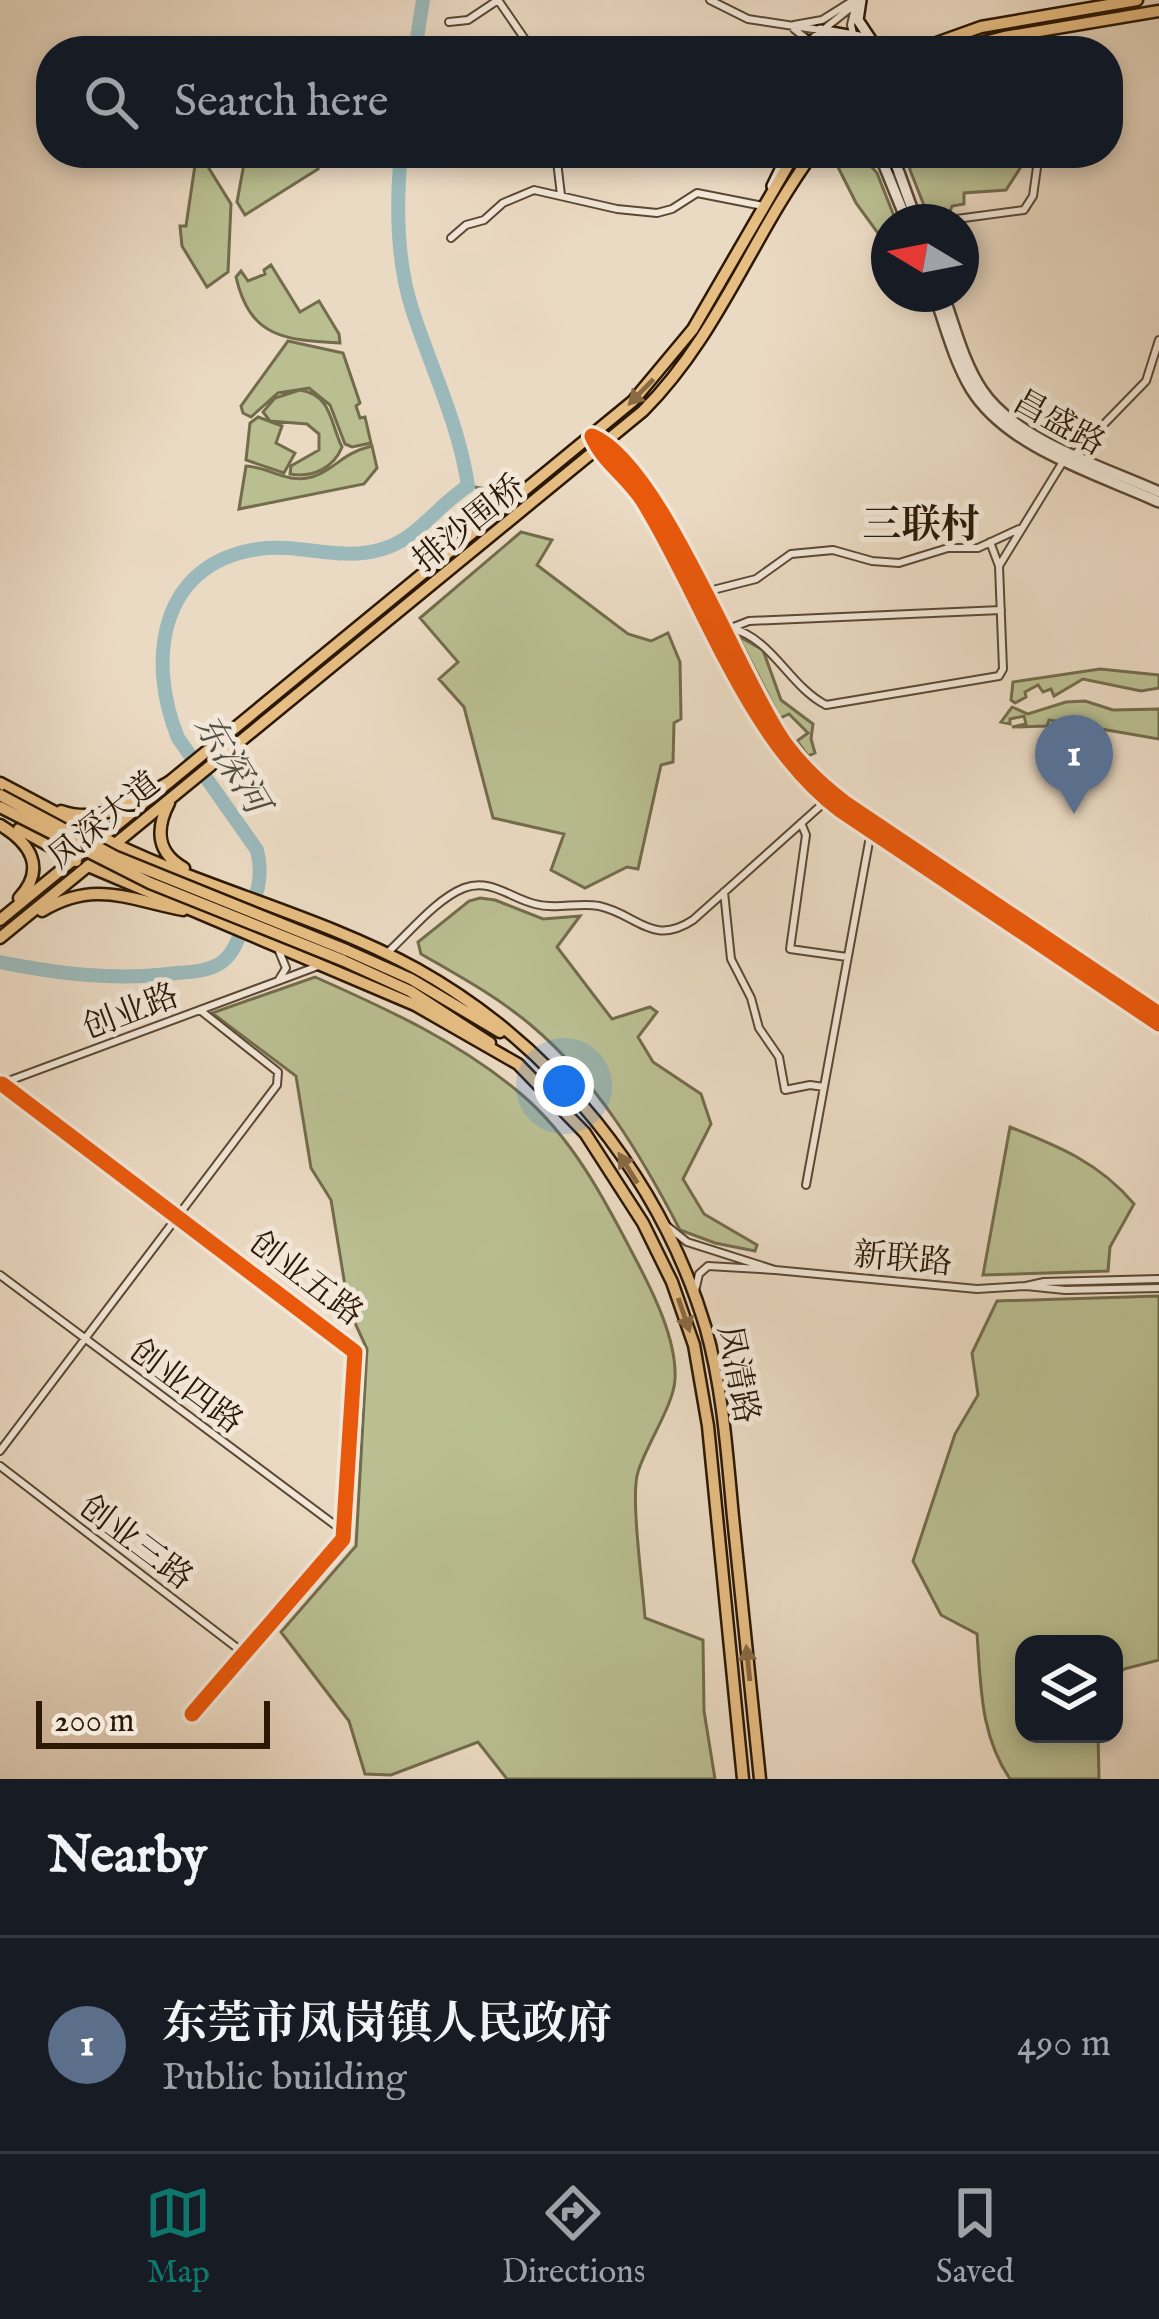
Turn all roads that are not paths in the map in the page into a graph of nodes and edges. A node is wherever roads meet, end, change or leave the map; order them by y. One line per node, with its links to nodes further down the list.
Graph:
1 (498, 0): 6 (street); 10 (street)
2 (710, 0): 7 (street)
3 (859, 0): 7 (street); 8 (street); 14 (street); 15 (street)
4 (1138, 0): 16 (main road)
5 (1159, 10): 9 (main road)
6 (449, 22)
7 (791, 27): 8 (street); 11 (street)
8 (820, 30): 12 (street); 13 (street); 14 (street)
9 (1023, 34): 17 (main road)
10 (523, 36)
11 (800, 36)
12 (817, 36)
13 (826, 36)
14 (853, 36)
15 (870, 36)
16 (950, 36)
17 (1014, 36)
18 (558, 168): 24 (street)
19 (783, 168): 27 (main road)
20 (806, 168): 34 (main road)
21 (890, 168): 25 (street)
22 (897, 168): 26 (street)
23 (1037, 168): 28 (street)
24 (561, 195): 27 (street); 29 (street)
25 (901, 204)
26 (910, 204)
27 (763, 206): 33 (main road, one-way to 33)
28 (979, 216)
29 (451, 238)
30 (941, 312): 35 (street, 昌盛路)
31 (950, 312): 35 (street, 昌盛路)
32 (1159, 340): 35 (street)
33 (592, 436): 34 (street); 42 (main road, 排沙围桥)
34 (603, 446): 41 (street); 44 (main road, 排沙围桥); 51 (street)
35 (1071, 456): 36 (street, 昌盛路); 37 (street, 昌盛路); 38 (street)
36 (1159, 492)
37 (1159, 502)
38 (1022, 528): 39 (street); 40 (street)
39 (990, 542): 40 (street); 41 (street)
40 (999, 566): 43 (street)
41 (705, 592): 45 (street)
42 (390, 602): 46 (main road, 凤深大道)
43 (1001, 610): 45 (street); 45 (street)
44 (400, 612): 48 (main road, 凤深大道)
45 (728, 629): 72 (street)
46 (169, 782): 50 (main road); 56 (main road, 凤深大道)
47 (0, 783): 50 (main road, 凤清路)
48 (176, 794): 57 (main road, 凤深大道); 60 (main road)
49 (0, 795): 67 (main road, 凤清路, bridge)
50 (22, 796): 56 (main road, 凤清路)
51 (827, 800): 54 (street); 55 (street)
52 (0, 807): 67 (main road, 凤清路, bridge)
53 (0, 822): 58 (main road, 凤清路); 63 (main road)
54 (801, 823): 61 (street); 68 (street)
55 (871, 830): 68 (street); 73 (street)
56 (101, 838): 57 (main road, 凤清路); 58 (main road, 凤深大道)
57 (115, 844): 59 (main road, 凤深大道); 60 (main road, 凤清路)
58 (74, 860): 59 (main road, 凤清路); 63 (main road, 凤深大道)
59 (88, 866): 62 (main road, 凤清路); 64 (main road, 凤深大道)
60 (196, 878): 66 (main road, 凤清路)
61 (724, 892): 66 (street); 77 (street)
62 (183, 910): 64 (main road); 65 (main road, 凤清路)
63 (0, 919)
64 (4, 935)
65 (271, 945): 69 (main road, 凤清路); 70 (street)
66 (386, 954): 74 (main road, 凤清路)
67 (344, 955): 74 (main road, 凤清路); 75 (main road, 凤清路)
68 (848, 957): 77 (street)
69 (322, 964): 70 (street, 创业路); 75 (main road, 凤清路)
70 (278, 981): 71 (street, 创业路)
71 (200, 1010): 76 (street, 创业路); 80 (street)
72 (1159, 1014)
73 (1159, 1024)
74 (514, 1039): 79 (main road, 凤清路, one-way to 74)
75 (504, 1054): 91 (main road, 凤清路, one-way to 91)
76 (1, 1084): 80 (street, 创业五路)
77 (824, 1087): 78 (street)
78 (806, 1184)
79 (656, 1214): 81 (street, 新联路); 84 (main road, 凤清路)
80 (178, 1216): 85 (street); 88 (street, 创业五路)
81 (775, 1270): 83 (street, 新联路); 84 (street, 新联路)
82 (0, 1275): 85 (street, 创业四路)
83 (1159, 1284)
84 (696, 1301): 92 (main road, 凤清路, one-way to 84)
85 (85, 1339): 86 (street); 88 (street, 创业四路)
86 (0, 1450)
87 (0, 1466): 89 (street, 创业三路)
88 (345, 1532): 89 (street)
89 (245, 1654): 90 (street)
90 (192, 1714)
91 (743, 1779)
92 (760, 1779)

